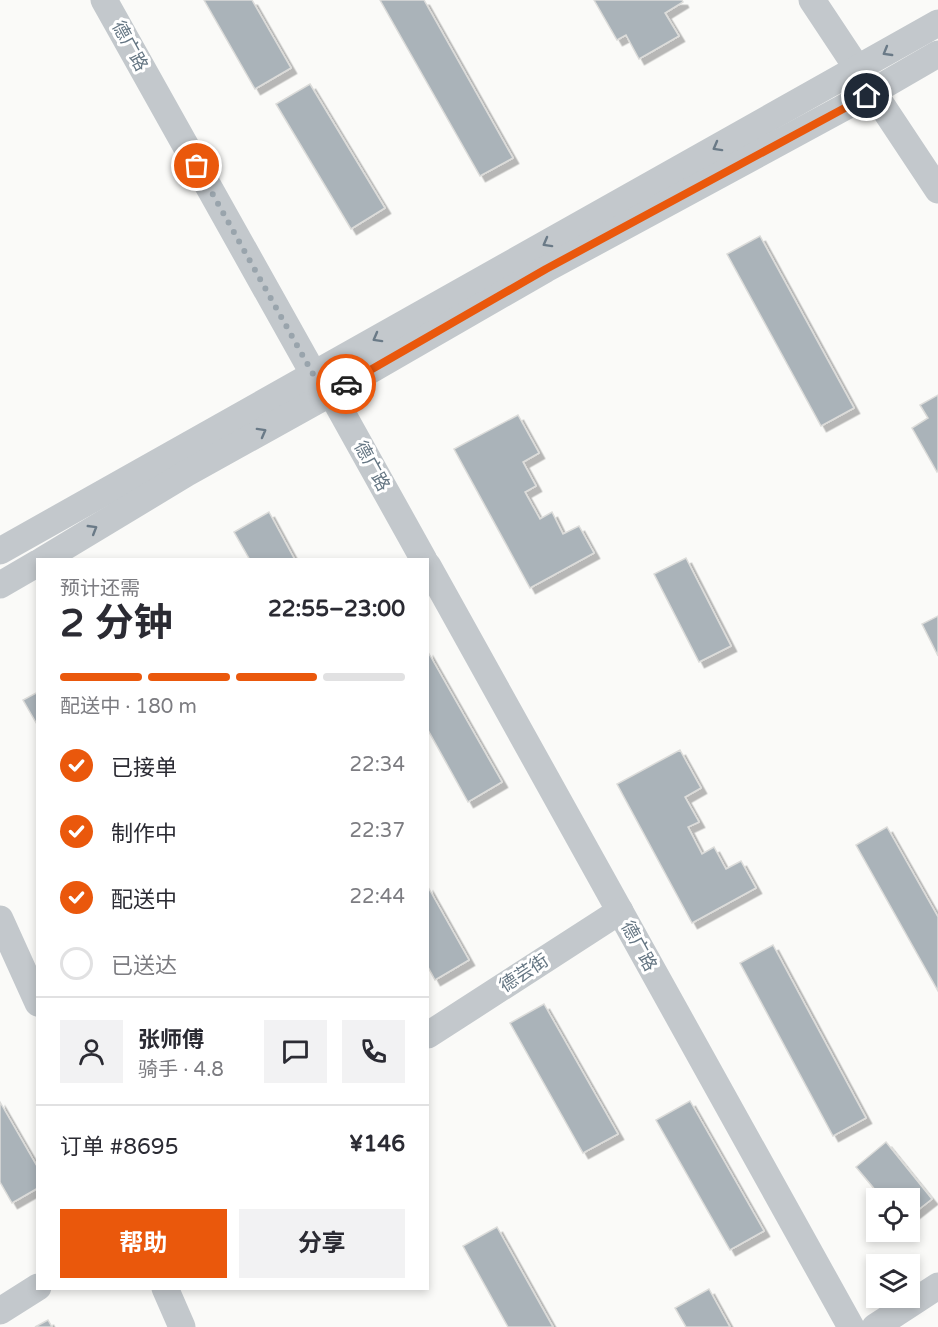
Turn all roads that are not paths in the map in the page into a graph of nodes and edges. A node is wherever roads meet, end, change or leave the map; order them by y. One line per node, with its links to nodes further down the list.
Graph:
1 (104, 0): 8 (street, 德广路)
2 (812, 0): 5 (street)
3 (938, 23): 5 (street, one-way to 5)
4 (938, 54): 6 (street)
5 (858, 69): 6 (street); 8 (street, one-way to 8)
6 (873, 92): 7 (street); 9 (street)
7 (938, 190)
8 (313, 374): 9 (street, 德广路); 10 (street)
9 (331, 393): 11 (street, one-way to 9); 12 (street, 德广路)
10 (0, 551)
11 (46, 558)
12 (423, 558)
13 (36, 564): 15 (street)
14 (429, 568): 16 (street, 德广路)
15 (0, 585)
16 (620, 911): 19 (street, 德芸街); 25 (street, 德广路)
17 (0, 919): 18 (street)
18 (36, 999)
19 (429, 1034)
20 (938, 1286): 26 (street)
21 (36, 1288): 23 (street)
22 (166, 1290): 24 (street)
23 (0, 1311)
24 (182, 1327)
25 (851, 1327)
26 (875, 1327)

